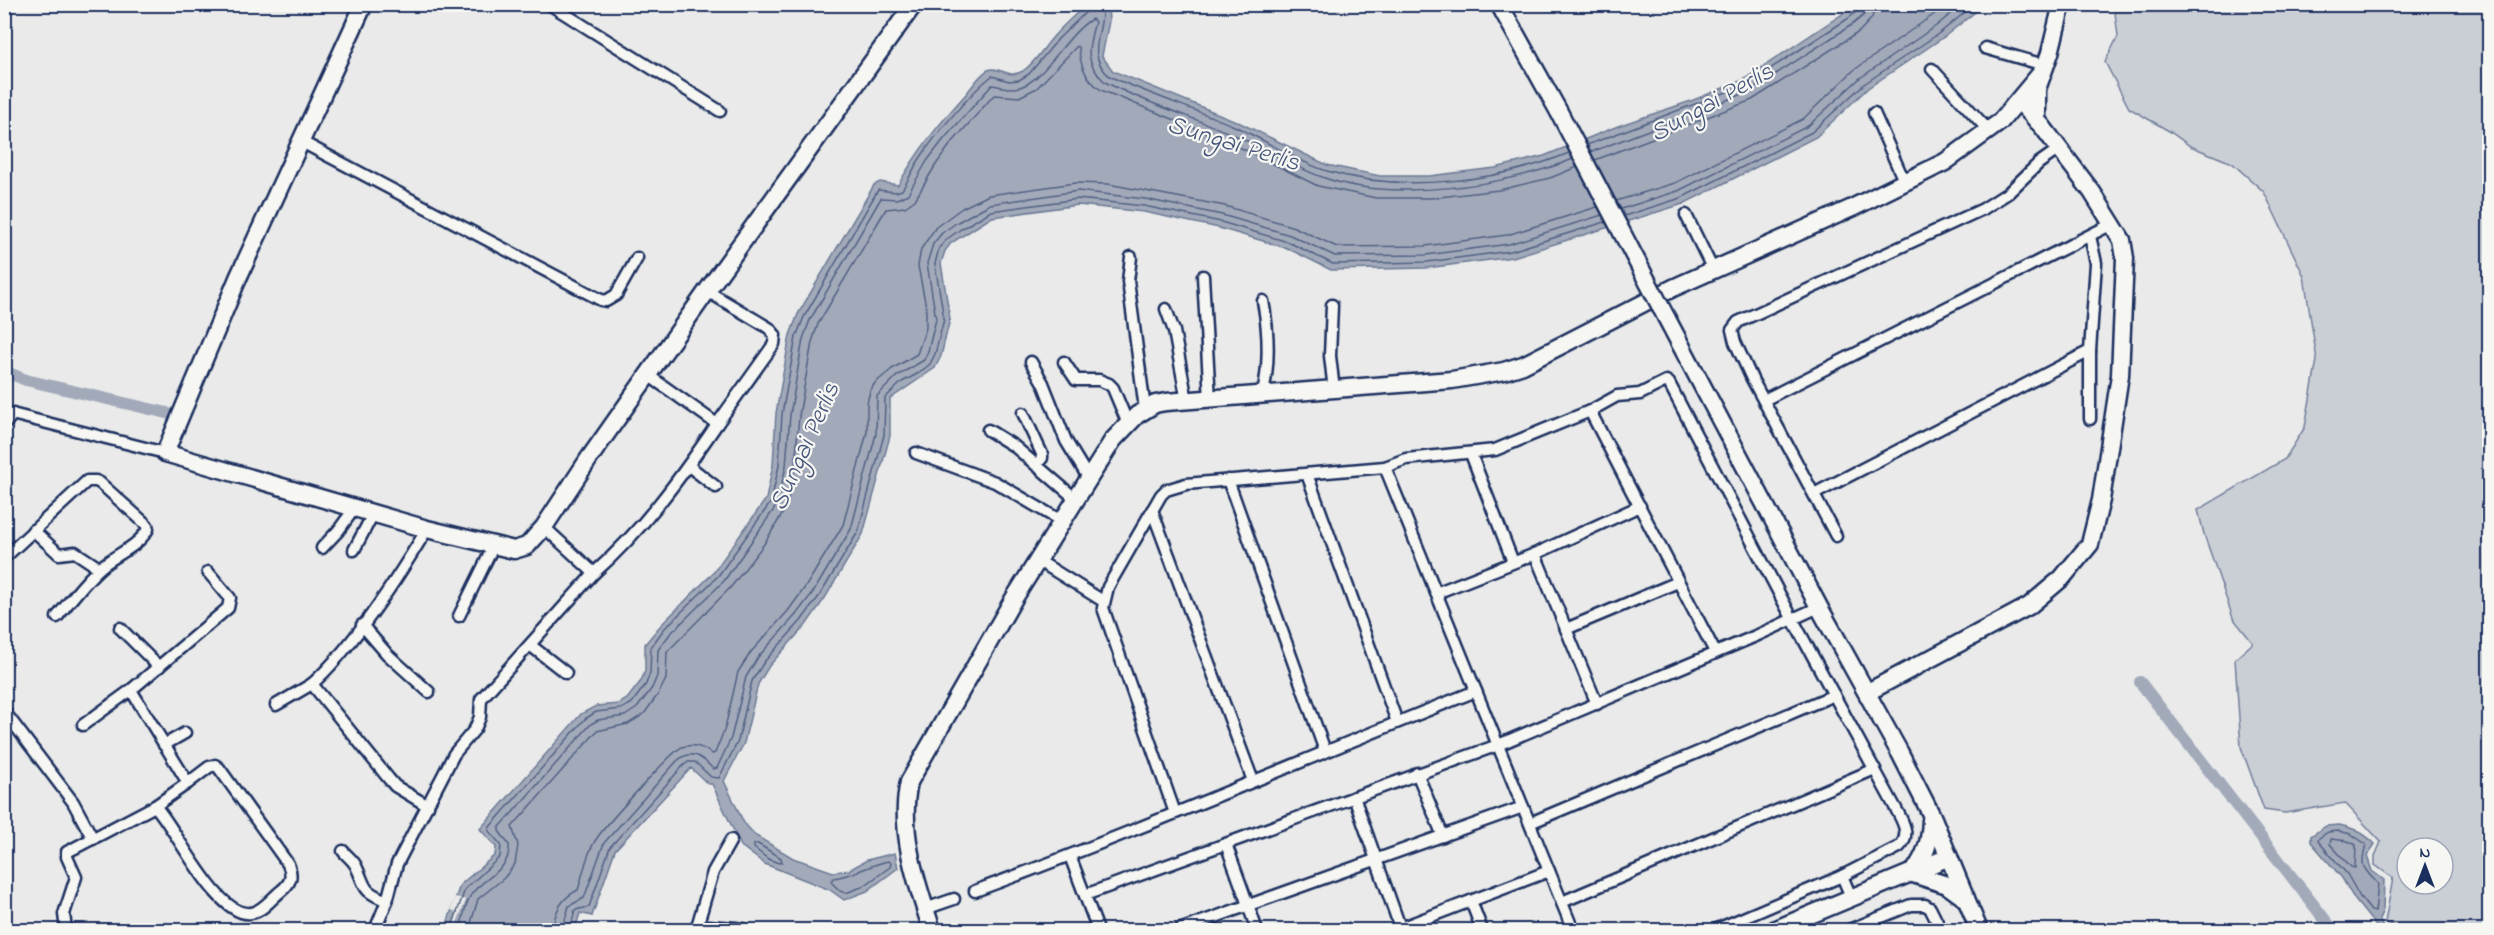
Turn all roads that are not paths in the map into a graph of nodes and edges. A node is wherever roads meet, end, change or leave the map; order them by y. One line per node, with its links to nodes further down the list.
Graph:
1 (364, 4): 14 (street)
2 (549, 4): 10 (street)
3 (914, 4): 24 (street)
4 (1499, 4): 80 (street, bridge)
5 (2062, 4): 8 (street)
6 (1985, 48): 8 (street)
7 (1932, 69): 12 (street)
8 (2043, 69): 9 (street); 13 (street)
9 (2019, 101): 12 (street); 13 (street)
10 (720, 111)
11 (1874, 113): 16 (street)
12 (1995, 127): 13 (street); 16 (street)
13 (2042, 127): 15 (street)
14 (300, 141): 21 (street); 46 (street)
15 (2059, 150): 18 (street); 35 (street)
16 (1905, 183): 22 (street)
17 (1686, 215): 22 (street)
18 (2112, 224): 19 (street); 92 (street)
19 (2090, 236): 28 (street); 35 (street)
20 (1131, 257): 37 (street)
21 (637, 258)
22 (1713, 270): 32 (street)
23 (1203, 276): 34 (street)
24 (706, 291): 31 (street); 42 (street)
25 (1263, 302): 33 (street)
26 (1332, 305): 32 (street)
27 (1166, 309): 36 (street)
28 (2090, 351): 41 (street); 56 (street)
29 (1064, 362): 43 (street)
30 (1031, 363): 53 (street)
31 (648, 375): 42 (street); 63 (street)
32 (1334, 390): 33 (street)
33 (1262, 397): 34 (street)
34 (1210, 400): 36 (street)
35 (1764, 400): 56 (street)
36 (1187, 401): 37 (street)
37 (1145, 409): 43 (street)
38 (1590, 411): 48 (street); 58 (street); 83 (street)
39 (9, 413): 44 (street); 46 (street)
40 (1023, 413): 49 (street)
41 (2090, 419)
42 (717, 424): 50 (street)
43 (1128, 424): 53 (street)
44 (4, 425)
45 (988, 430): 49 (street)
46 (165, 453): 59 (street)
47 (916, 453): 62 (street)
48 (1471, 454): 51 (street); 73 (street)
49 (1036, 465): 57 (street)
50 (689, 466): 55 (street); 76 (street)
51 (1385, 467): 52 (street); 78 (street)
52 (1307, 474): 54 (street); 103 (street)
53 (1089, 480): 57 (street)
54 (1228, 480): 60 (street); 108 (street)
55 (716, 487)
56 (1814, 494): 66 (street)
57 (1077, 500): 62 (street)
58 (1640, 506): 70 (street); 77 (street)
59 (354, 508): 61 (street); 68 (street)
60 (1152, 510): 79 (street); 111 (street)
61 (373, 514): 65 (street); 69 (street)
62 (1063, 522): 72 (street)
63 (544, 527): 67 (street); 76 (street)
64 (33, 530): 71 (street); 74 (street); 74 (street)
65 (428, 530): 67 (street); 84 (street)
66 (1836, 536)
67 (494, 547): 81 (street)
68 (322, 548)
69 (354, 550)
70 (1535, 554): 73 (street); 86 (street)
71 (4, 558)
72 (1039, 561): 79 (street); 140 (street)
73 (1514, 562): 78 (street)
74 (99, 568): 82 (street)
75 (208, 572): 89 (street)
76 (594, 573): 87 (street)
77 (1678, 582): 86 (street); 88 (street)
78 (1436, 593): 95 (street)
79 (1103, 601): 117 (street)
80 (1819, 607): 83 (street); 90 (street)
81 (459, 616)
82 (57, 617)
83 (1793, 620): 88 (street); 98 (street)
84 (362, 624): 93 (street); 96 (street)
85 (120, 628): 89 (street)
86 (1566, 629): 99 (street)
87 (530, 645): 91 (street); 115 (street)
88 (1715, 652): 99 (street)
89 (159, 667): 94 (street)
90 (1855, 669): 92 (street); 97 (street)
91 (566, 673)
92 (1896, 677): 97 (street); 102 (street)
93 (312, 684): 100 (street); 115 (street)
94 (131, 690): 104 (street); 106 (street)
95 (1476, 691): 103 (street); 107 (street)
96 (429, 692)
97 (1868, 692): 102 (street)
98 (1834, 695): 109 (street); 119 (street)
99 (1597, 704): 107 (street)
100 (276, 705)
101 (4, 711): 121 (street)
102 (1882, 718): 118 (street)
103 (1397, 722): 108 (street)
104 (83, 725)
105 (185, 733): 106 (street)
106 (164, 745): 112 (street)
107 (1498, 745): 110 (street); 116 (street)
108 (1325, 751): 111 (street)
109 (1875, 769): 130 (street); 138 (street)
110 (1417, 773): 113 (street); 120 (street)
111 (1253, 781): 117 (street)
112 (188, 783): 114 (street); 114 (street)
113 (1354, 797): 123 (street); 127 (street)
114 (156, 806): 121 (street)
115 (428, 806): 136 (street)
116 (1523, 807): 119 (street); 120 (street)
117 (1175, 813): 125 (street)
118 (1932, 816): 126 (street); 129 (street)
119 (1530, 823): 128 (street)
120 (1443, 836): 127 (street)
121 (93, 839): 142 (street)
122 (731, 840): 141 (street)
123 (1227, 844): 132 (street); 139 (street)
124 (343, 851): 136 (street)
125 (1070, 856): 131 (street); 132 (street)
126 (1949, 857): 129 (street); 135 (street)
127 (1377, 860): 139 (street); 149 (street)
128 (1549, 871): 137 (street); 138 (street)
129 (1913, 874): 134 (street); 135 (street)
130 (1842, 876): 134 (street); 152 (street)
131 (975, 891)
132 (1085, 895): 146 (street)
133 (954, 899): 140 (street)
134 (1852, 899): 153 (street)
135 (1967, 900): 156 (street)
136 (387, 901): 143 (street)
137 (1471, 901): 149 (street); 150 (street)
138 (1562, 902): 151 (street)
139 (1248, 907): 147 (street); 148 (street)
140 (925, 909): 145 (street)
141 (697, 927): 144 (street)
142 (66, 930)
143 (375, 930)
144 (746, 930)
145 (932, 930)
146 (1098, 930)
147 (1179, 930)
148 (1257, 930)
149 (1399, 930)
150 (1482, 930)
151 (1573, 930)
152 (1715, 930)
153 (1774, 930)
154 (1849, 930): 155 (street)
155 (1941, 930)
156 (1980, 930)

